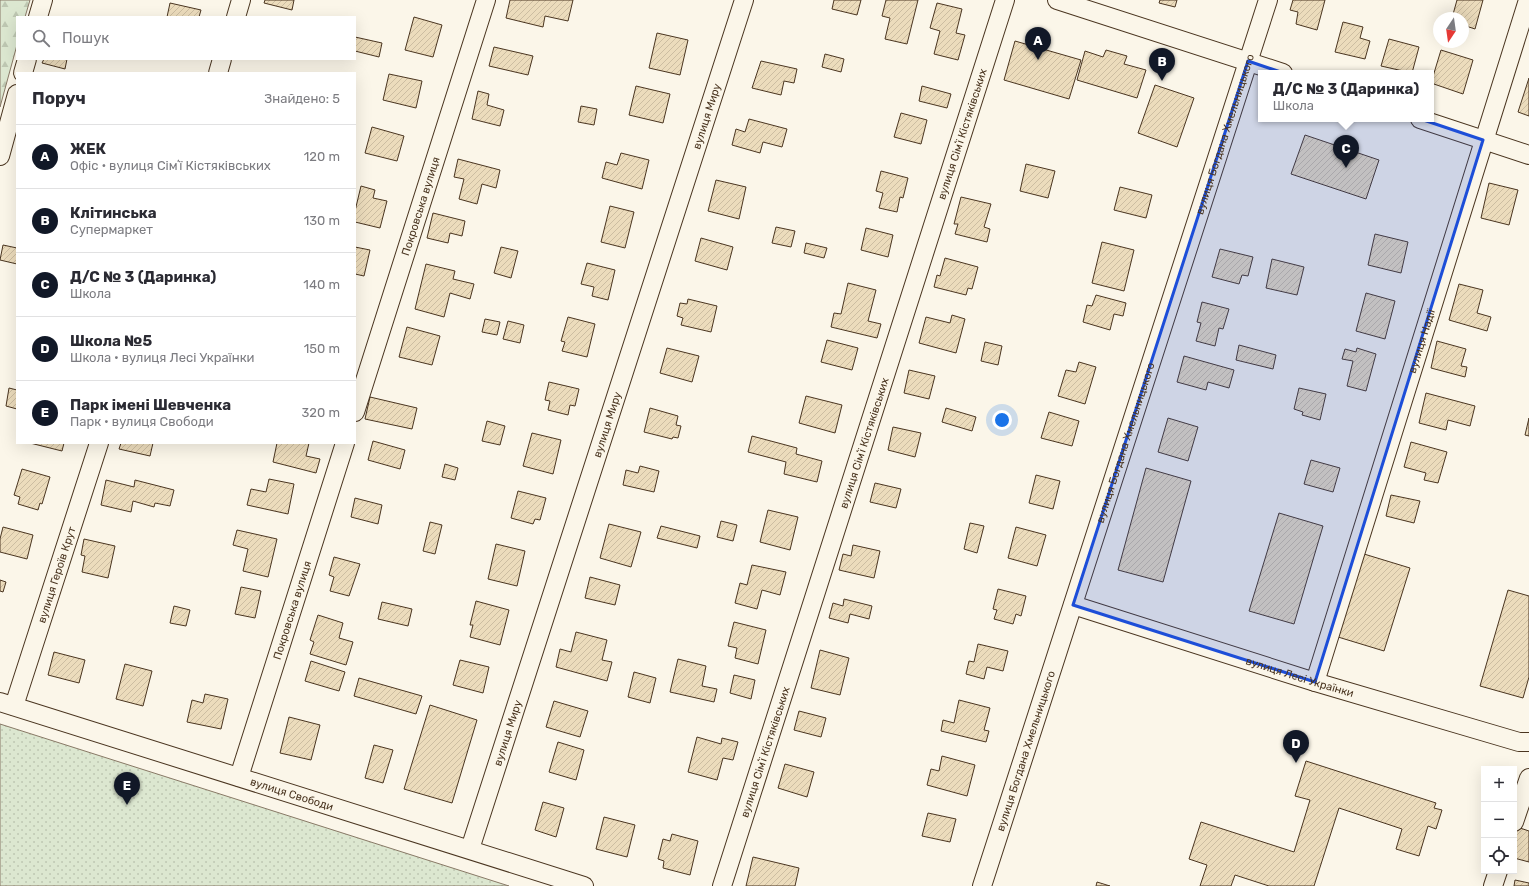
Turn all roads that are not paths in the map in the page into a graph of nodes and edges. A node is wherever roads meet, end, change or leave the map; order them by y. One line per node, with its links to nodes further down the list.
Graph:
1 (43, 0): 9 (street)
2 (241, 0): 10 (street)
3 (486, 0): 22 (street, Покровська вулиця)
4 (744, 0): 32 (street, вулиця Миру)
5 (1005, 0): 35 (street, вулиця Сімʼї Кістяківських)
6 (1057, 0): 13 (street)
7 (1268, 0): 13 (street, вулиця Богдана Хмельницького)
8 (1528, 0): 19 (street, вулиця Надії)
9 (38, 16)
10 (236, 16)
11 (27, 60): 15 (street)
12 (222, 60): 16 (street)
13 (1248, 61): 14 (street); 25 (street, вулиця Богдана Хмельницького)
14 (1274, 70)
15 (23, 72)
16 (218, 72)
17 (16, 98): 21 (street)
18 (1429, 122): 19 (street)
19 (1483, 140): 20 (street); 26 (street, вулиця Надії)
20 (1529, 155)
21 (0, 156)
22 (356, 409)
23 (99, 444): 27 (street, вулиця Героїв Крут)
24 (345, 444): 29 (street, Покровська вулиця)
25 (1073, 605): 26 (street, вулиця Лесі Українки); 36 (street, вулиця Богдана Хмельницького)
26 (1315, 682): 28 (street, вулиця Лесі Українки)
27 (7, 704): 29 (street, вулиця Свободи)
28 (1529, 742)
29 (239, 777): 32 (street, вулиця Свободи)
30 (1529, 778): 31 (street)
31 (1517, 813)
32 (470, 850): 34 (street, вулиця Свободи)
33 (1497, 874): 37 (street)
34 (584, 886)
35 (722, 886)
36 (982, 886)
37 (1493, 886)

